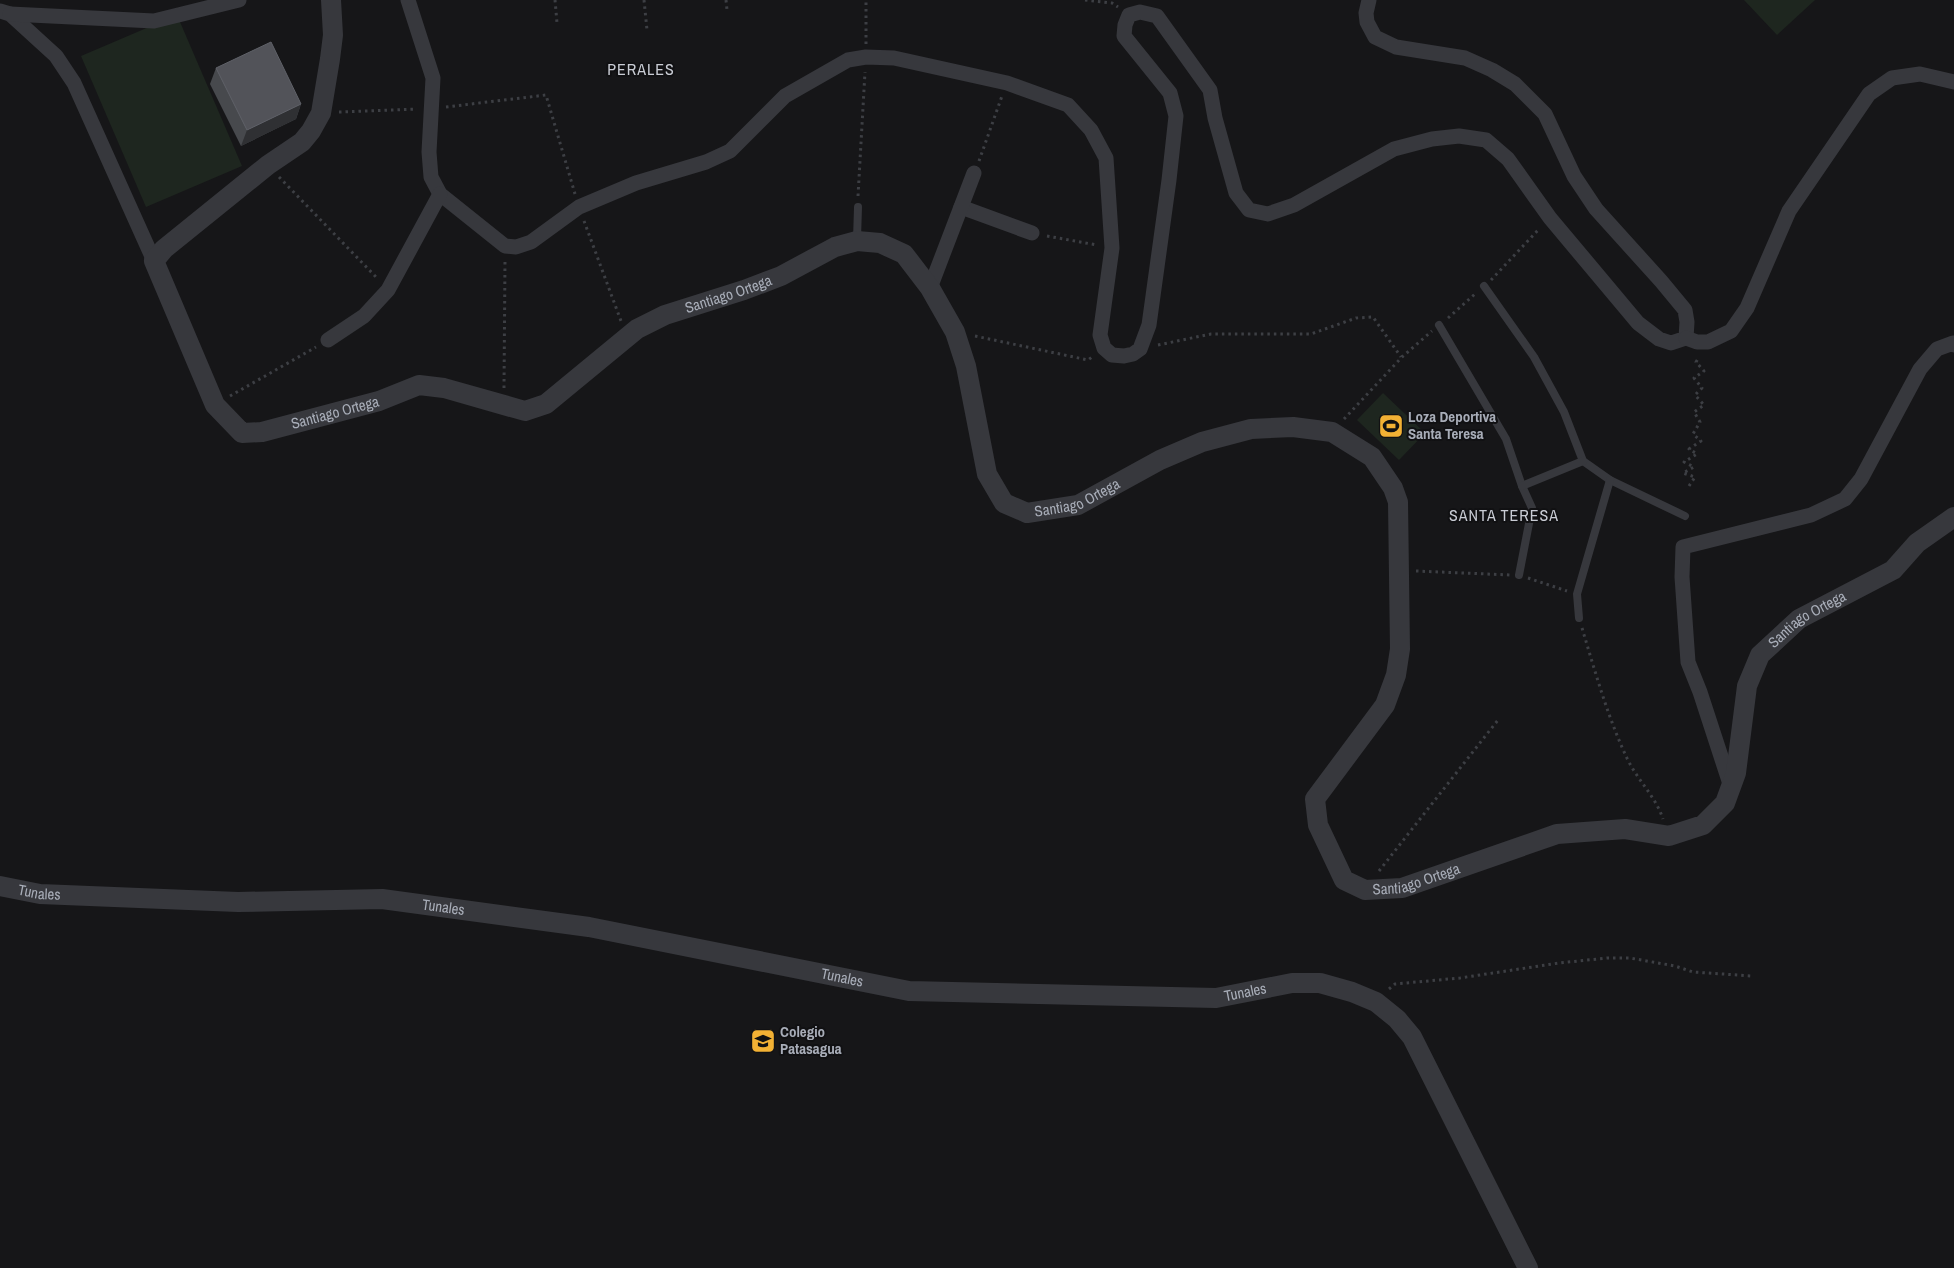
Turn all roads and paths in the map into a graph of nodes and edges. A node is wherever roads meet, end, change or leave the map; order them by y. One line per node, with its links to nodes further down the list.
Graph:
1 (239, 0): 11 (street)
2 (331, 0): 20 (street)
3 (408, 0): 19 (street)
4 (555, 0): 13 (path)
5 (644, 0): 14 (path)
6 (726, 0): 10 (path)
7 (866, 0): 15 (path)
8 (1085, 0): 12 (path)
9 (1369, 0): 36 (street)
10 (727, 10)
11 (5, 13): 30 (street)
12 (1129, 15): 36 (street); 41 (street)
13 (557, 23)
14 (647, 30)
15 (866, 57): 16 (street); 24 (path); 28 (street)
16 (1007, 82): 22 (path); 29 (street)
17 (1954, 82): 38 (street)
18 (546, 95): 19 (path)
19 (433, 108): 20 (path); 23 (street)
20 (321, 112): 21 (street)
21 (268, 166): 30 (street); 33 (path)
22 (974, 173): 25 (street)
23 (440, 194): 28 (street); 33 (street)
24 (858, 207): 27 (lane)
25 (961, 207): 26 (street); 32 (street)
26 (1032, 233): 29 (path)
27 (857, 241): 32 (street, Santiago Ortega); 43 (street, Santiago Ortega)
28 (505, 246): 43 (path)
29 (1112, 248): 40 (street)
30 (154, 261): 44 (street, Santiago Ortega)
31 (1484, 286): 45 (lane)
32 (930, 288): 35 (street, Santiago Ortega)
33 (388, 290): 37 (street)
34 (1439, 325): 47 (lane)
35 (955, 332): 40 (path); 51 (street, Santiago Ortega)
36 (1686, 338): 38 (street)
37 (328, 340): 44 (path)
38 (1708, 342): 48 (path)
39 (1954, 345): 56 (street)
40 (1104, 348): 41 (street)
41 (1140, 348): 42 (path)
42 (1402, 357)
43 (504, 404): 44 (street, Santiago Ortega)
44 (215, 405)
45 (1583, 462): 46 (lane); 47 (lane)
46 (1610, 480): 49 (lane); 53 (lane)
47 (1522, 486): 52 (lane)
48 (1689, 486)
49 (1685, 516)
50 (1954, 517): 56 (street, Santiago Ortega)
51 (1398, 570): 52 (path); 59 (street, Santiago Ortega)
52 (1519, 575): 53 (path)
53 (1577, 594): 54 (lane)
54 (1579, 618): 57 (path)
55 (1498, 720): 59 (path)
56 (1731, 787): 57 (street, Santiago Ortega)
57 (1669, 836): 59 (street, Santiago Ortega)
58 (0, 886): 61 (street, Tunales)
59 (1365, 890)
60 (1752, 976): 61 (path)
61 (1376, 1002): 62 (street, Tunales)
62 (1528, 1268)

